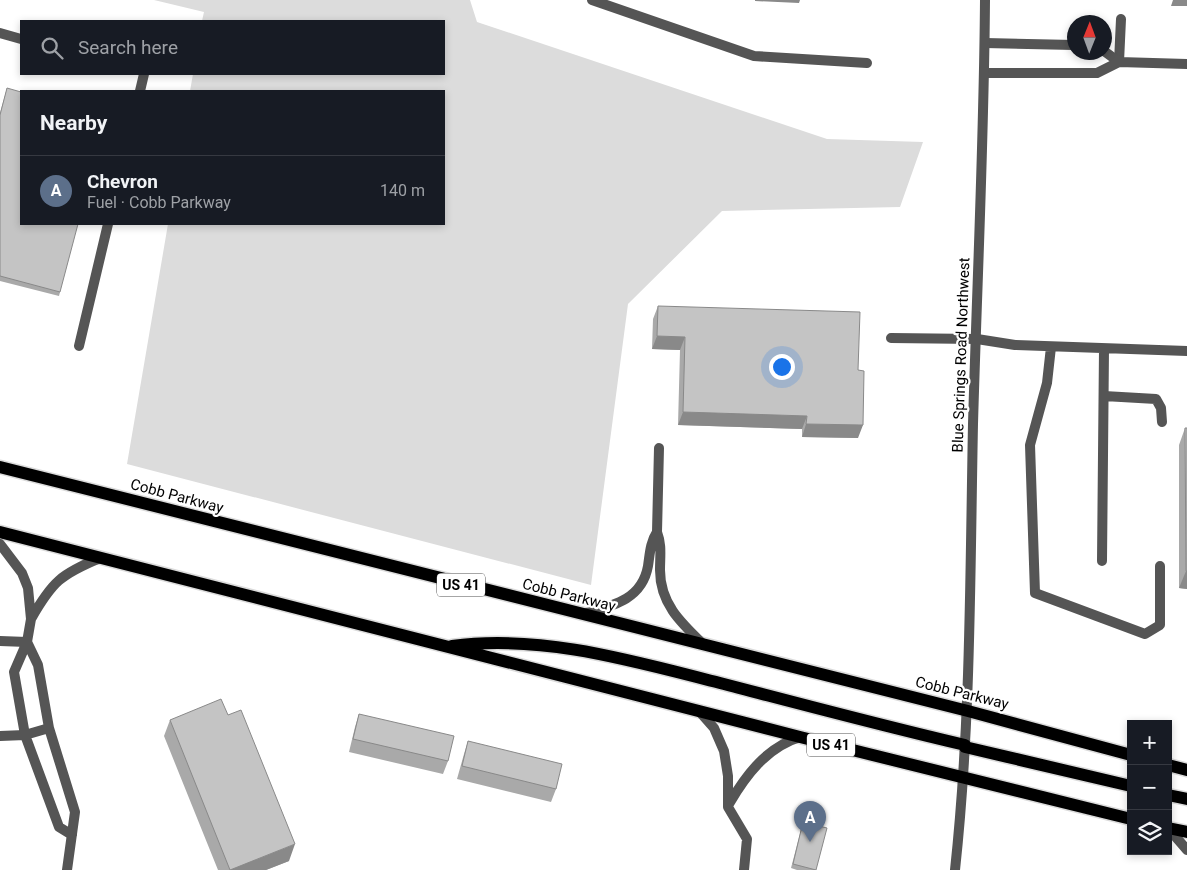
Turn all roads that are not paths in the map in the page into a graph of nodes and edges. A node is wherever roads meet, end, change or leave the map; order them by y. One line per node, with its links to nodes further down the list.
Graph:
1 (592, 0): 10 (street)
2 (985, 0): 6 (street, Blue Springs Road Northwest)
3 (1121, 19): 9 (street)
4 (0, 33): 5 (street)
5 (20, 39)
6 (985, 44): 7 (street); 12 (street, Blue Springs Road Northwest)
7 (1067, 45)
8 (1112, 57): 9 (street)
9 (1119, 62): 11 (street); 12 (street)
10 (867, 63)
11 (1187, 64)
12 (984, 73): 17 (street, Blue Springs Road Northwest)
13 (144, 75): 14 (street)
14 (140, 90)
15 (108, 225): 18 (street)
16 (891, 338): 17 (street)
17 (977, 339): 19 (street); 38 (street, Blue Springs Road Northwest)
18 (79, 346)
19 (1051, 347): 20 (street); 31 (street)
20 (1104, 348): 21 (street); 22 (street)
21 (1187, 351)
22 (1104, 396): 23 (street); 30 (street)
23 (1162, 422)
24 (659, 448): 27 (street)
25 (0, 467): 32 (main road, Cobb Parkway / US 41)
26 (0, 532): 29 (main road, US 41)
27 (657, 532): 32 (street); 36 (street)
28 (0, 544): 33 (street)
29 (100, 558): 33 (street); 37 (main road, US 41)
30 (1102, 560)
31 (1160, 566)
32 (580, 615): 36 (main road, Cobb Parkway / US 41)
33 (31, 619): 35 (street)
34 (0, 641): 35 (street)
35 (27, 642): 40 (street); 41 (street)
36 (706, 646): 38 (main road, Cobb Parkway / US 41)
37 (444, 647): 39 (main road, US 41); 44 (main road)
38 (968, 711): 44 (street, Blue Springs Road Northwest); 45 (main road, Cobb Parkway / US 41)
39 (699, 712): 43 (main road, US 41); 52 (street)
40 (49, 728): 41 (street); 57 (street)
41 (25, 735): 42 (street); 57 (street)
42 (0, 736)
43 (800, 738): 48 (main road, US 41); 52 (street)
44 (965, 746): 48 (street, Blue Springs Road Northwest); 49 (main road)
45 (1127, 754)
46 (1172, 766): 47 (main road)
47 (1187, 770)
48 (963, 778): 53 (main road, US 41); 61 (street, Blue Springs Road Northwest)
49 (1127, 785)
50 (1172, 796): 51 (main road)
51 (1187, 799)
52 (728, 807): 60 (street)
53 (1127, 818)
54 (1172, 829): 55 (main road)
55 (1187, 832)
56 (1172, 833): 58 (street)
57 (72, 835): 59 (street)
58 (1187, 850)
59 (67, 870)
60 (744, 870)
61 (955, 870)

